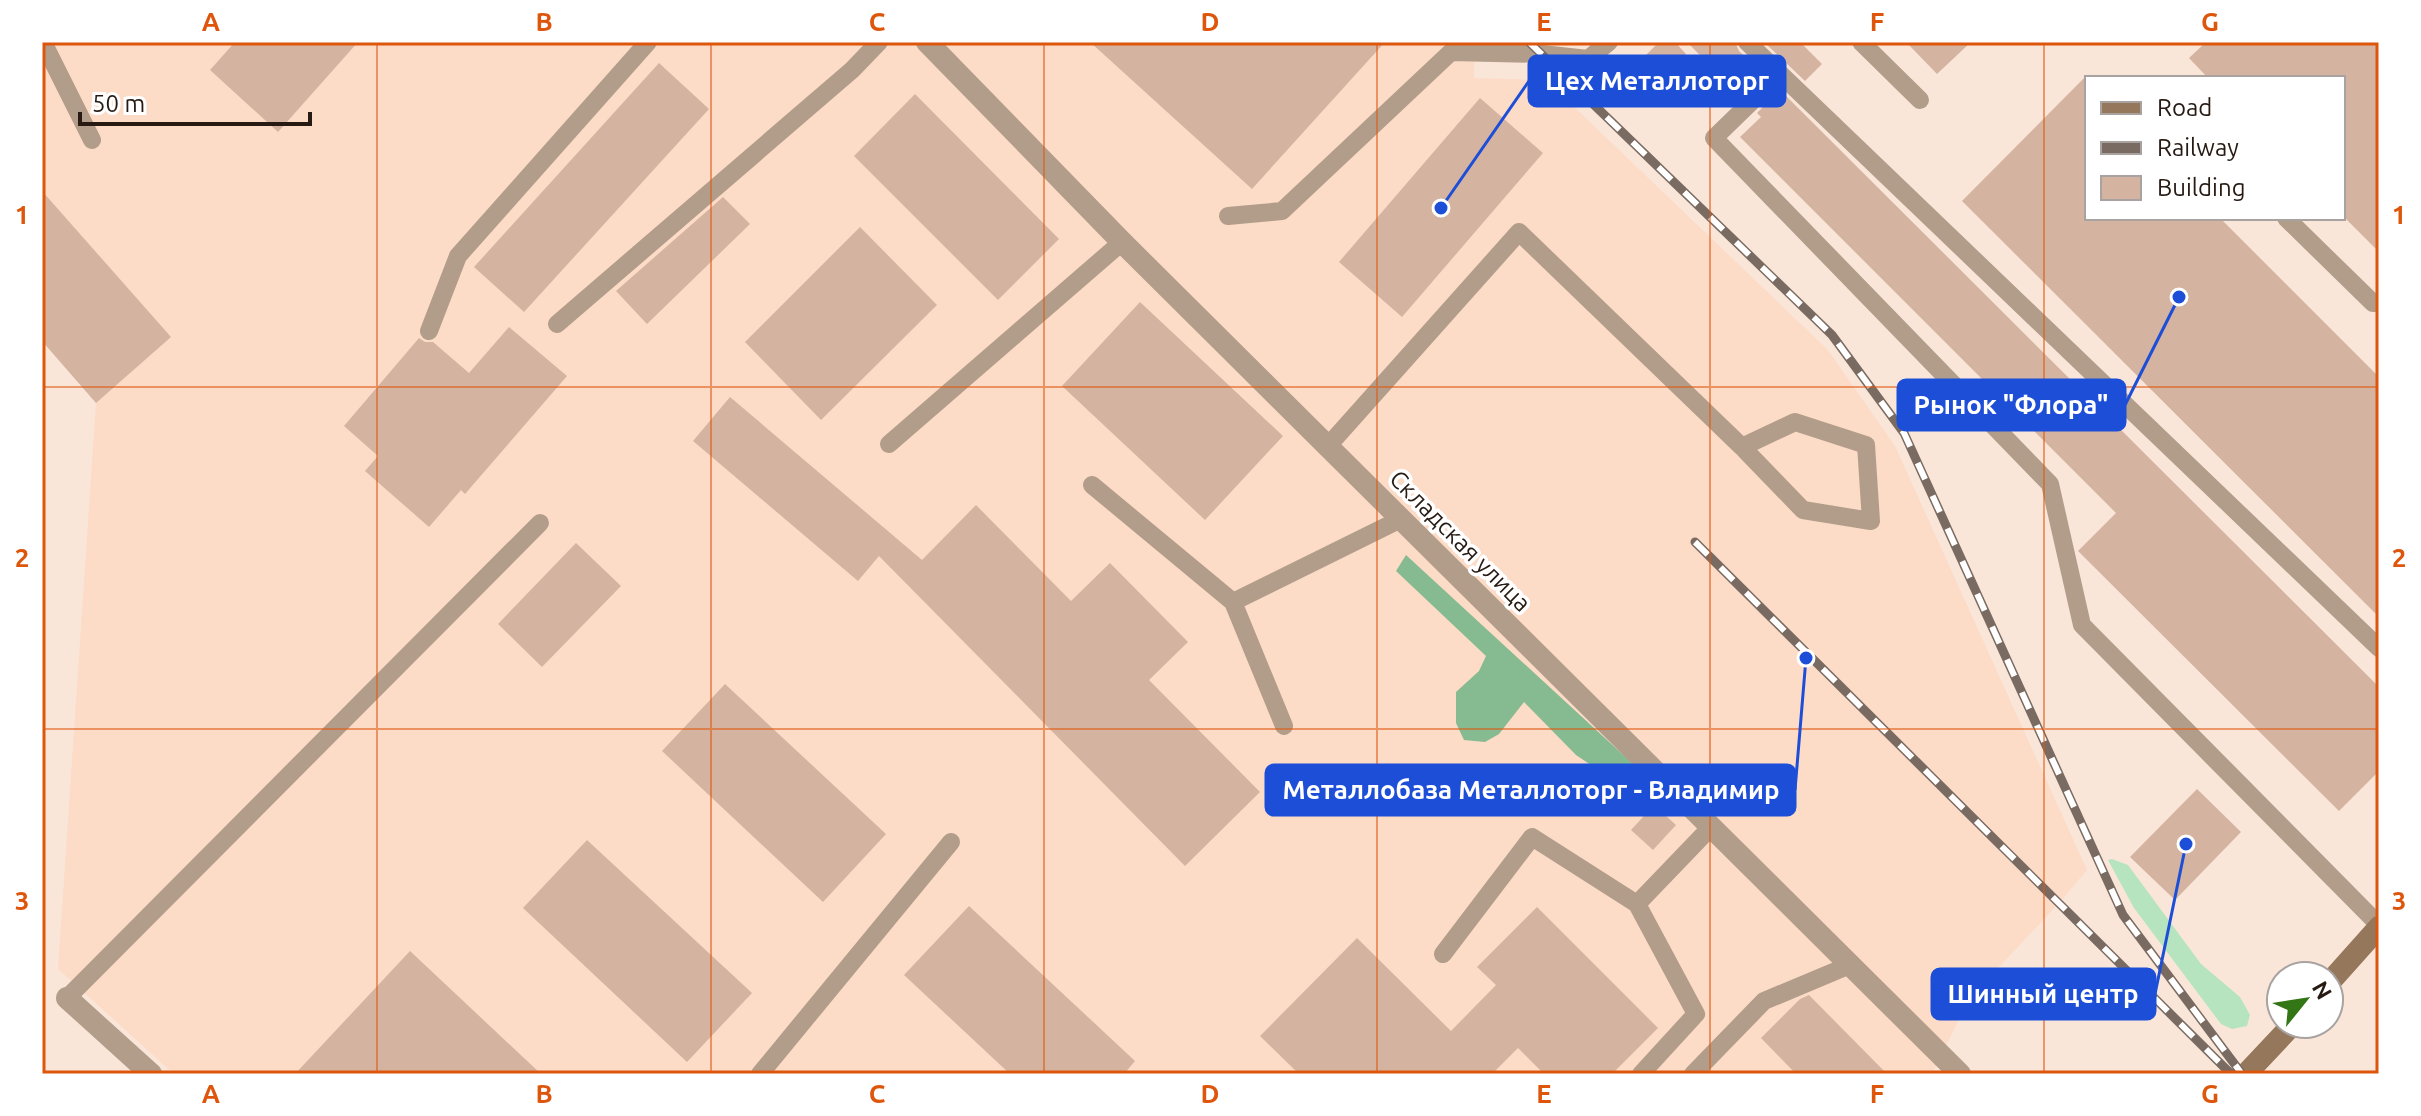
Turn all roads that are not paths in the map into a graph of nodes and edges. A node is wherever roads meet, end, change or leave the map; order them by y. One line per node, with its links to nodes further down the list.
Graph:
1 (43, 42): 10 (lane)
2 (648, 42): 16 (lane)
3 (879, 42): 15 (lane)
4 (927, 42): 13 (street, Складская улица)
5 (1609, 42): 11 (lane)
6 (1747, 42): 8 (lane)
7 (1861, 42): 9 (lane)
8 (1780, 74): 24 (lane); 29 (lane)
9 (1920, 100)
10 (92, 140)
11 (1228, 216)
12 (2288, 220): 14 (lane)
13 (1122, 242): 17 (lane); 18 (street, Складская улица)
14 (2379, 303)
15 (557, 324)
16 (429, 331)
17 (889, 444)
18 (1328, 446): 19 (lane); 21 (street, Складская улица)
19 (1742, 447): 19 (lane)
20 (1092, 485): 23 (lane)
21 (1401, 519): 23 (lane); 26 (street, Складская улица)
22 (540, 523): 33 (lane)
23 (1233, 602): 25 (lane)
24 (2379, 648)
25 (1284, 726)
26 (1711, 827): 28 (lane); 31 (street, Складская улица)
27 (951, 842): 36 (lane)
28 (1637, 904): 30 (lane); 37 (lane)
29 (2379, 926): 32 (main road)
30 (1443, 954)
31 (1850, 965): 38 (lane); 39 (street, Складская улица)
32 (2345, 965)
33 (67, 998): 35 (street)
34 (2278, 1040): 40 (main road)
35 (151, 1074)
36 (760, 1074)
37 (1641, 1074)
38 (1693, 1074)
39 (1960, 1074)
40 (2246, 1074)

